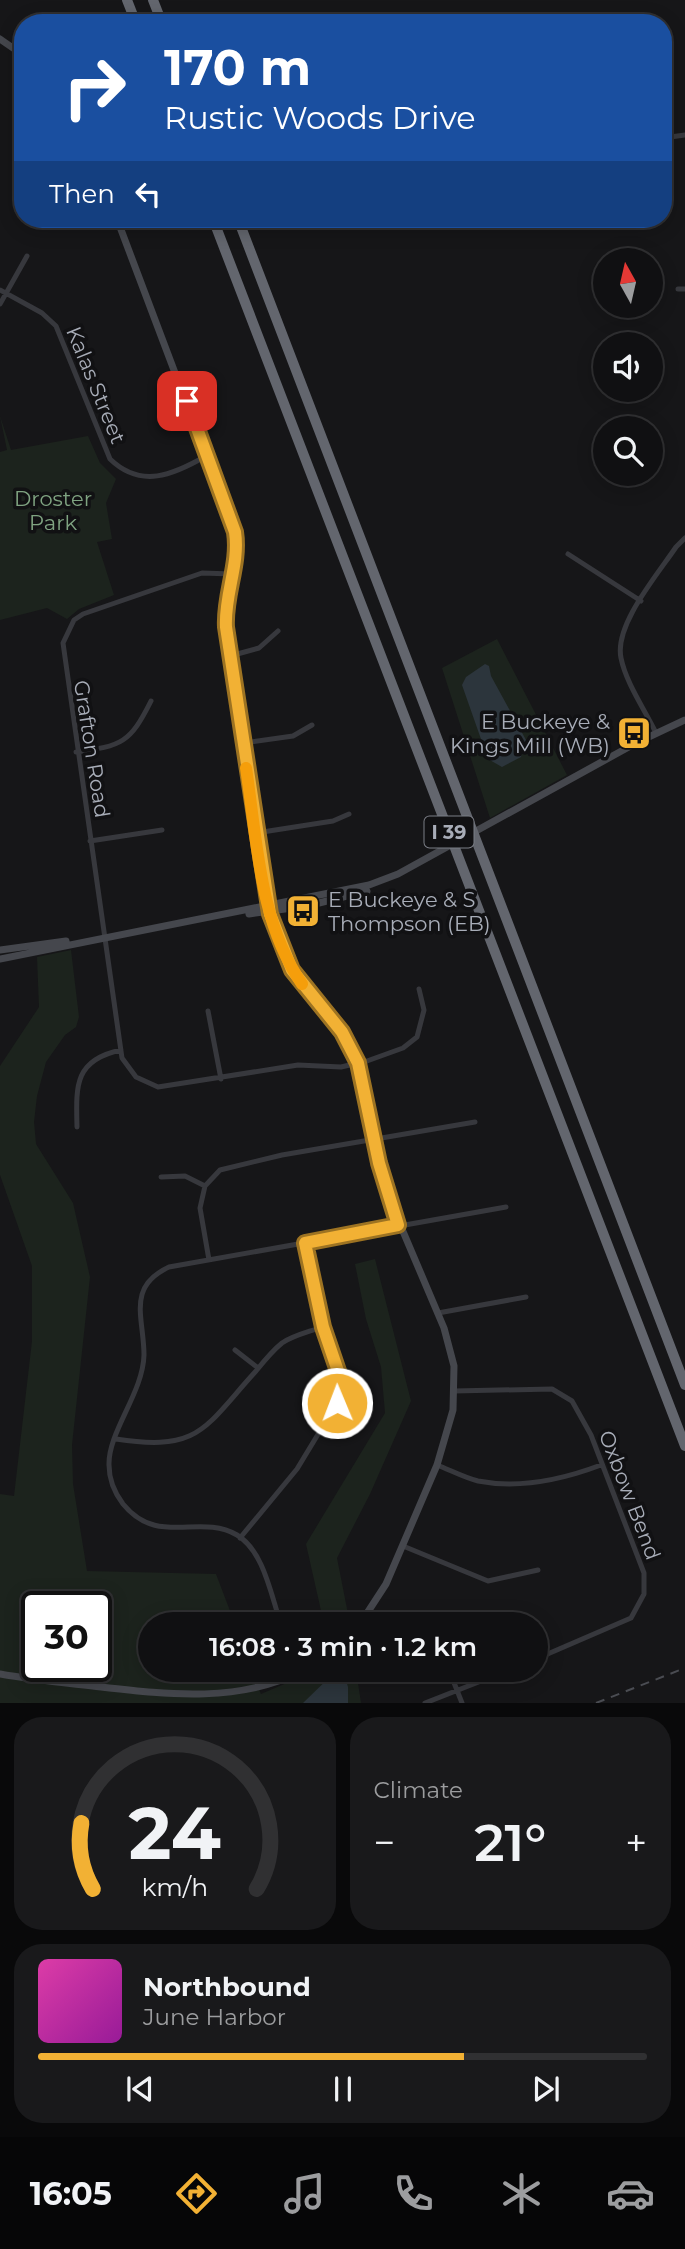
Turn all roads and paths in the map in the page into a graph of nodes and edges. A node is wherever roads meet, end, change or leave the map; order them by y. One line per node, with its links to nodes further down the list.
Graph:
1 (120, 228): 9 (street)
2 (216, 228): 53 (highway, I 39)
3 (240, 228): 50 (highway, I 39)
4 (27, 256): 7 (street)
5 (678, 289): 6 (street)
6 (685, 289)
7 (3, 292): 8 (street); 9 (street, Kalas Street)
8 (0, 304)
9 (206, 456): 12 (street)
10 (685, 538): 13 (street)
11 (568, 554): 13 (street)
12 (233, 574): 15 (street); 21 (street, Grafton Road)
13 (641, 601): 19 (street)
14 (278, 631): 15 (street)
15 (230, 656): 20 (street)
16 (151, 701): 21 (street)
17 (685, 720): 19 (street)
18 (312, 725): 20 (street)
19 (656, 733): 26 (street)
20 (243, 743): 24 (street)
21 (76, 752): 25 (street, Grafton Road)
22 (349, 814): 24 (street)
23 (162, 830): 25 (street)
24 (256, 833): 26 (street)
25 (90, 841): 27 (street, Grafton Road)
26 (269, 909): 27 (street); 34 (street)
27 (104, 937): 28 (street); 33 (street, Grafton Road)
28 (88, 940): 29 (street); 30 (street)
29 (0, 950)
30 (0, 959)
31 (419, 989): 34 (street)
32 (208, 1011): 35 (street)
33 (121, 1050): 35 (street); 37 (street)
34 (358, 1063): 35 (street); 38 (street)
35 (221, 1079)
36 (475, 1122): 38 (street)
37 (78, 1127)
38 (374, 1139): 40 (street); 42 (street)
39 (161, 1177): 40 (street)
40 (205, 1186): 44 (street)
41 (506, 1208): 42 (street)
42 (398, 1225): 43 (street); 46 (street)
43 (305, 1243): 44 (street); 47 (street)
44 (209, 1261): 52 (street)
45 (526, 1297): 46 (street)
46 (438, 1313): 51 (street)
47 (323, 1327): 49 (street); 56 (street)
48 (235, 1350): 49 (street)
49 (258, 1368): 52 (street)
50 (685, 1385)
51 (454, 1391): 54 (street); 55 (street, Oxbow Bend)
52 (116, 1439): 56 (street)
53 (685, 1446)
54 (437, 1465): 55 (street); 57 (street)
55 (601, 1465): 61 (street, Oxbow Bend)
56 (240, 1538): 59 (street)
57 (403, 1546): 58 (street); 60 (street)
58 (538, 1570)
59 (277, 1612)
60 (368, 1612)
61 (548, 1654)
62 (0, 1674): 63 (street)
63 (271, 1682)
64 (454, 1682): 66 (street)
65 (478, 1682): 66 (street)
66 (457, 1690): 67 (street); 68 (street)
67 (425, 1703)
68 (462, 1703)

